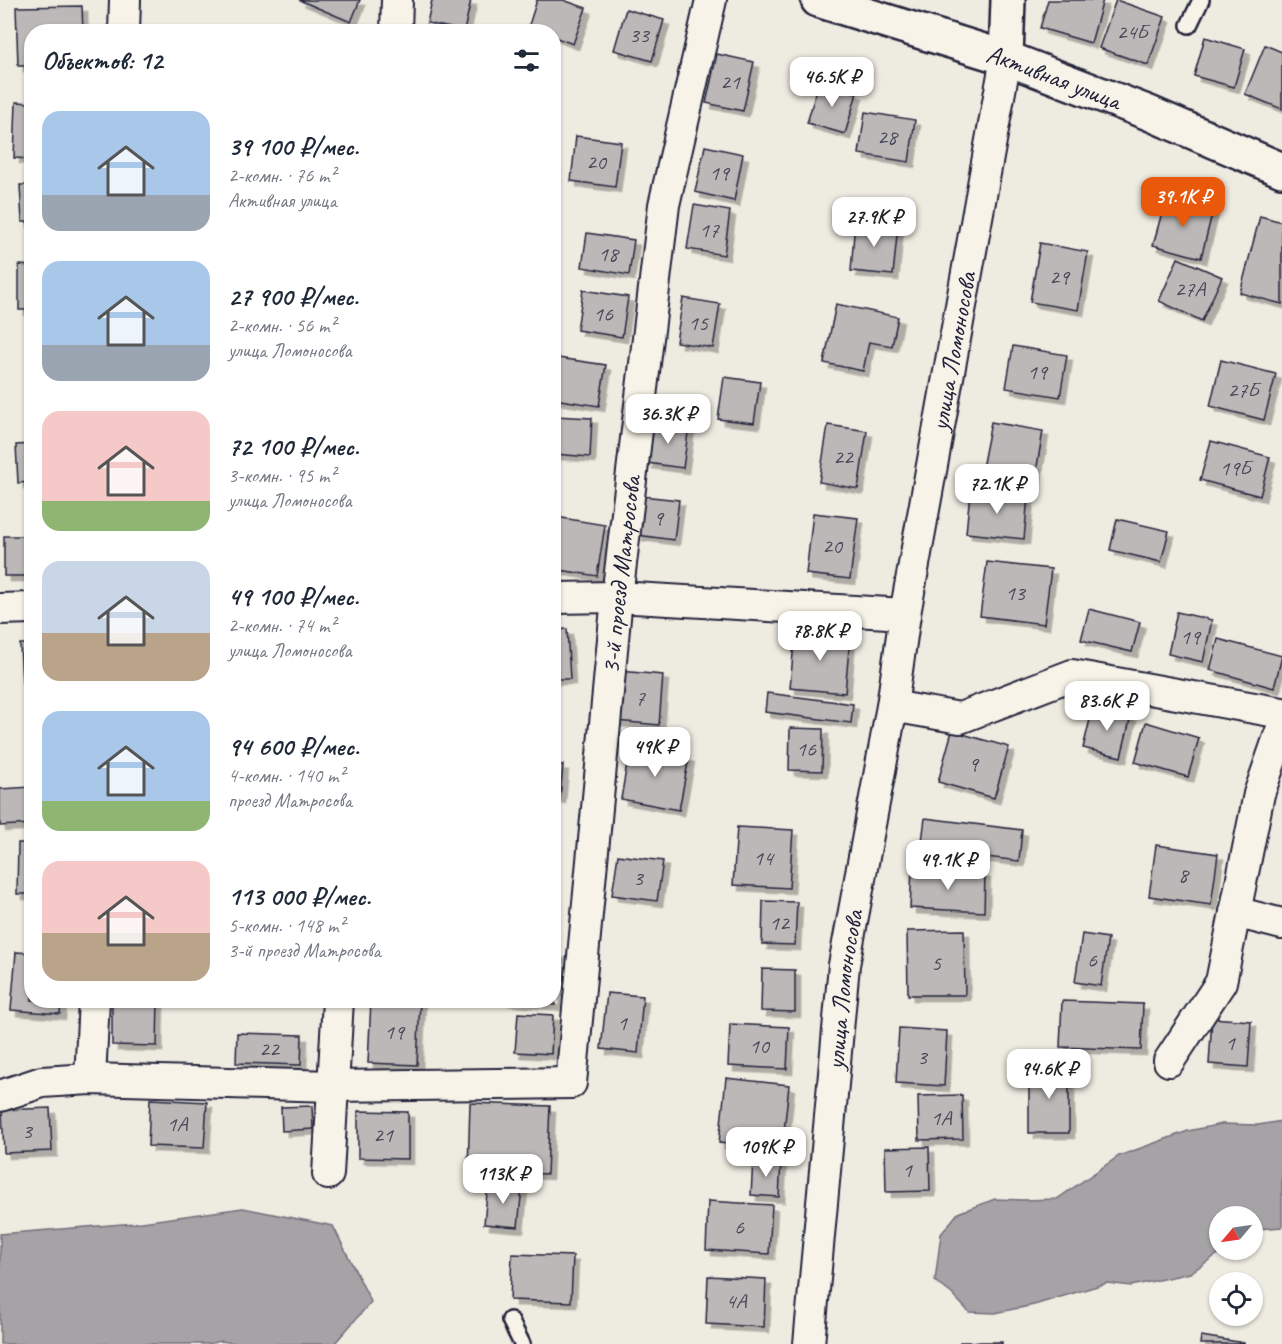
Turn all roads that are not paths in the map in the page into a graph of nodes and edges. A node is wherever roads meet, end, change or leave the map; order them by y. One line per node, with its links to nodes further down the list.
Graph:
1 (125, 0): 7 (street)
2 (397, 0): 8 (street)
3 (711, 0): 12 (street, 3-й проезд Матросова)
4 (818, 0): 10 (main road, Активная улица)
5 (1008, 0): 10 (main road, улица Ломоносова)
6 (1200, 0): 9 (lane)
7 (124, 24)
8 (396, 24)
9 (1189, 25)
10 (1006, 58): 11 (main road, Активная улица); 16 (street, улица Ломоносова)
11 (1282, 170)
12 (616, 597): 13 (street); 16 (street); 26 (street, 3-й проезд Матросова)
13 (561, 598)
14 (24, 608): 15 (street)
15 (0, 609)
16 (905, 614): 17 (street, улица Ломоносова)
17 (892, 706): 18 (street); 31 (street, улица Ломоносова)
18 (1282, 713)
19 (1282, 728): 20 (street)
20 (1235, 912): 21 (street); 24 (street)
21 (1282, 924)
22 (94, 1008): 25 (street)
23 (337, 1008): 26 (street)
24 (1169, 1061)
25 (90, 1079): 26 (street); 27 (street)
26 (332, 1086): 28 (street)
27 (0, 1096)
28 (328, 1174)
29 (510, 1320): 30 (lane)
30 (522, 1344)
31 (809, 1344)

